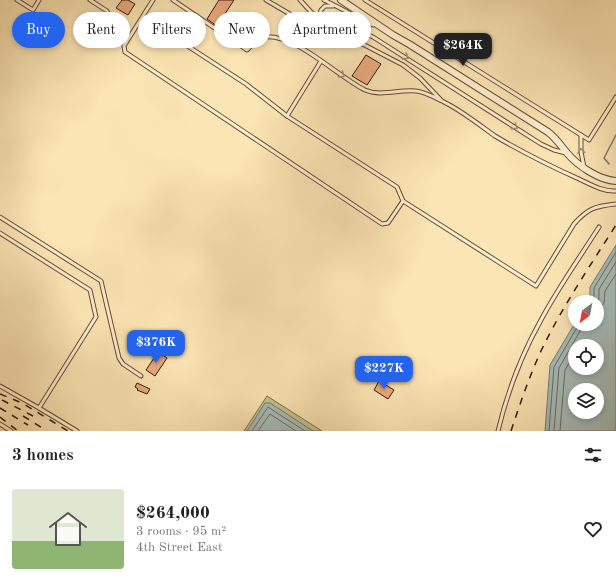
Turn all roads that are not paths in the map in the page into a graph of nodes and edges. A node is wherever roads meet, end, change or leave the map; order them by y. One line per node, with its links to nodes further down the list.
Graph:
1 (17, 0): 2 (lane)
2 (39, 0)
3 (90, 0): 12 (lane)
4 (153, 0): 13 (lane)
5 (173, 0): 20 (lane)
6 (266, 0): 22 (lane)
7 (300, 0): 14 (lane)
8 (324, 0): 11 (lane)
9 (341, 0): 17 (street)
10 (365, 0): 24 (lane)
11 (338, 7): 15 (lane); 17 (lane)
12 (107, 12)
13 (146, 12)
14 (312, 12)
15 (321, 12)
16 (138, 25): 29 (lane)
17 (392, 35): 25 (street)
18 (371, 36): 25 (lane, one-way to 25)
19 (191, 48): 23 (lane)
20 (322, 61): 22 (lane, one-way to 22); 23 (lane)
21 (616, 97): 24 (lane)
22 (443, 101): 28 (lane)
23 (286, 116): 29 (lane)
24 (581, 136): 26 (lane, one-way to 24)
25 (568, 154): 26 (street)
26 (584, 167): 27 (street)
27 (616, 181)
28 (616, 191)
29 (403, 201): 30 (lane)
30 (616, 204)
31 (0, 217): 34 (lane)
32 (599, 227): 40 (lane)
33 (0, 233): 36 (lane)
34 (141, 376)
35 (0, 386): 36 (lane)
36 (39, 408): 39 (lane)
37 (0, 424): 38 (lane)
38 (11, 431)
39 (77, 431)
40 (498, 431)

